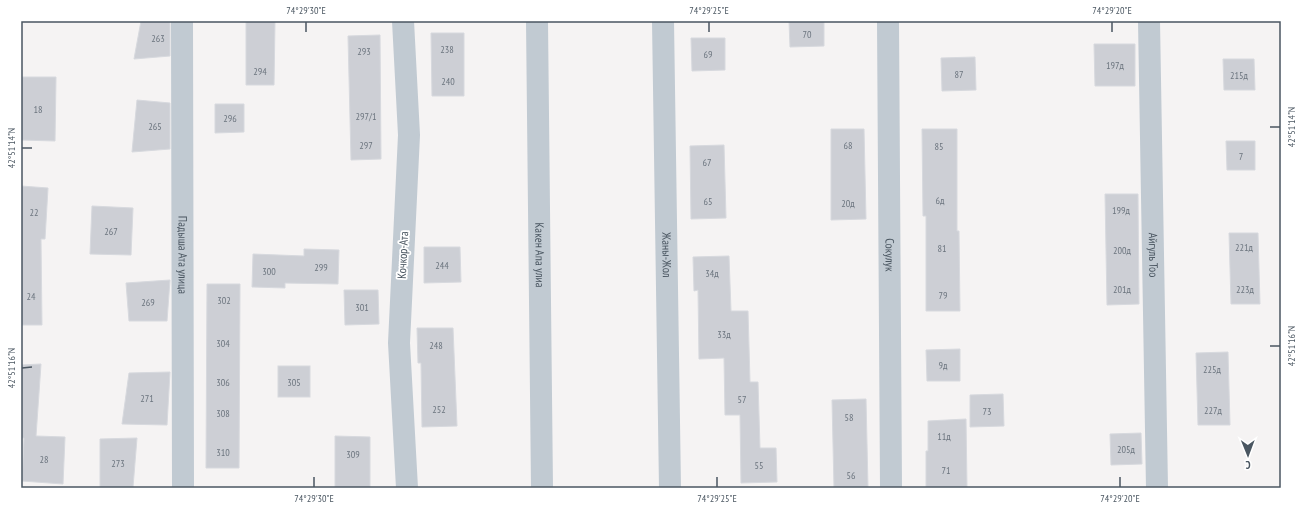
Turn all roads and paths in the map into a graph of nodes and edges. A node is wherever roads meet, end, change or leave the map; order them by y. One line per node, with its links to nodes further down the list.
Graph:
1 (182, 21): 7 (street, Падыша Ата улица)
2 (403, 21): 8 (street, Кочкор-Ата)
3 (537, 21): 9 (street, Какен Апа улиа)
4 (663, 21): 10 (street, Жаны-Жол)
5 (888, 21): 11 (street, Сокулук)
6 (1149, 21): 12 (street, Айгуль Тоо)
7 (183, 488)
8 (407, 488)
9 (542, 488)
10 (670, 488)
11 (891, 488)
12 (1158, 488)

